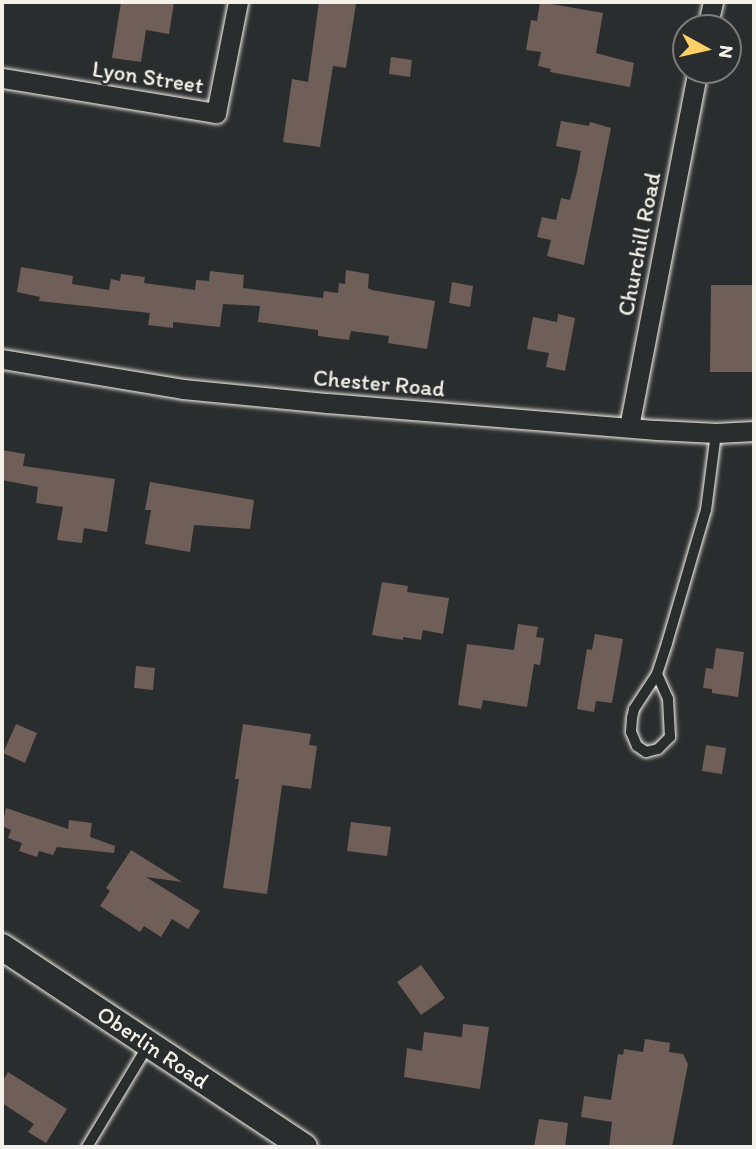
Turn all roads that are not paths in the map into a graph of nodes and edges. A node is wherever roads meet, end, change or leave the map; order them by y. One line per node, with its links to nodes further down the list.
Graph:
1 (238, 2): 2 (street, Lyon Street)
2 (2, 79)
3 (695, 84): 5 (street, Churchill Road)
4 (2, 359): 5 (street, Chester Road)
5 (629, 427): 7 (street, Chester Road)
6 (754, 431): 7 (street, Chester Road)
7 (716, 433): 8 (lane)
8 (657, 674): 8 (lane)
9 (2, 947): 10 (main road, Oberlin Road)
10 (149, 1044): 11 (lane); 12 (main road, Oberlin Road)
11 (87, 1147)
12 (304, 1147)

